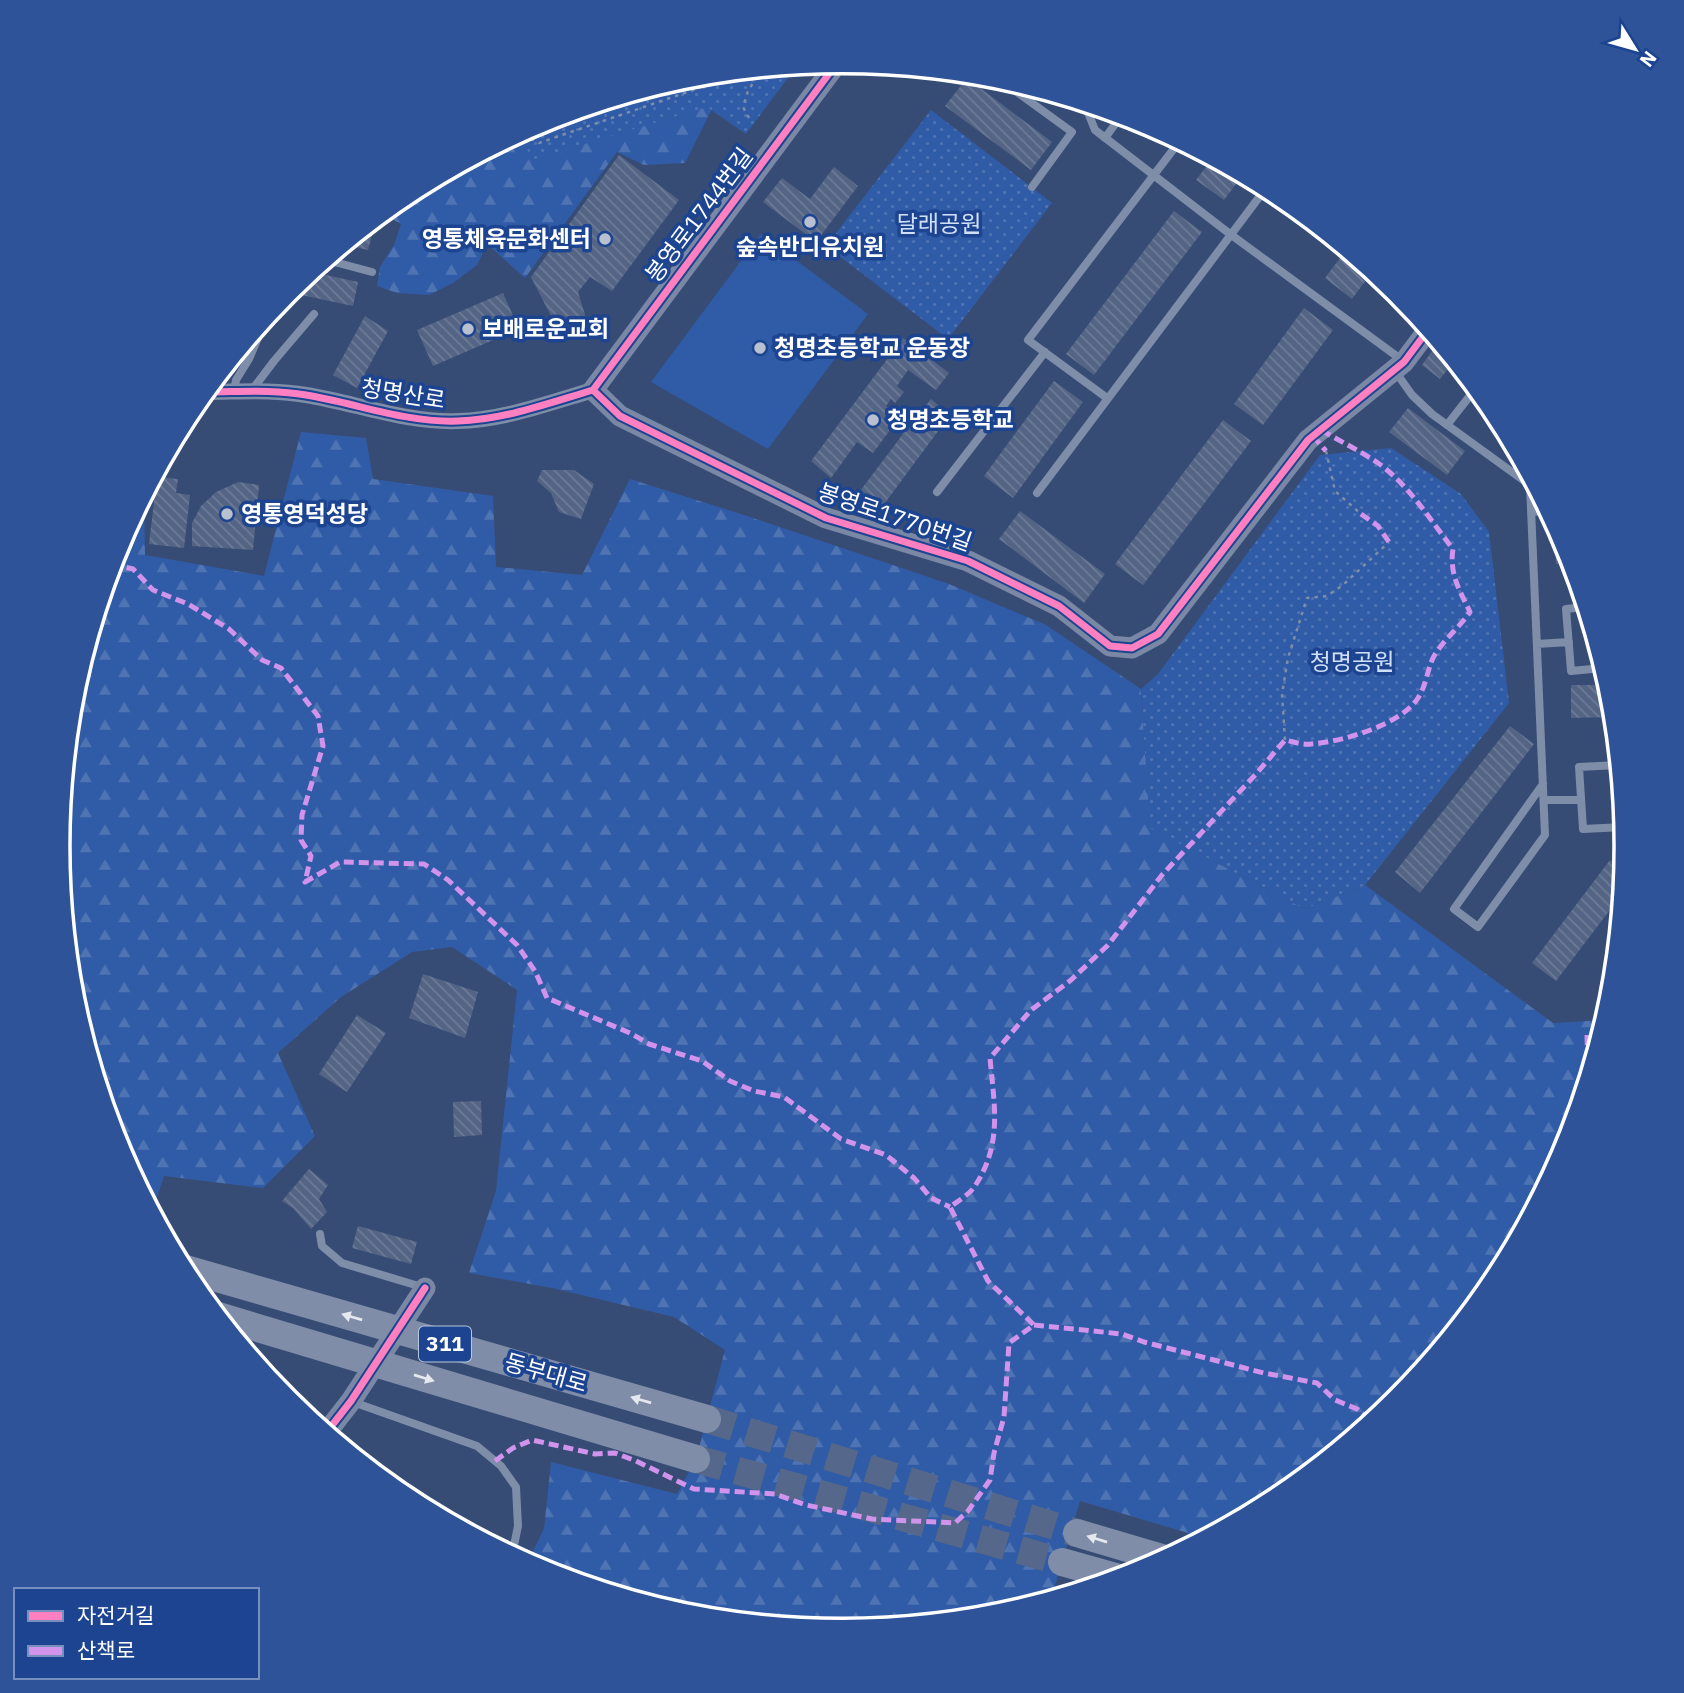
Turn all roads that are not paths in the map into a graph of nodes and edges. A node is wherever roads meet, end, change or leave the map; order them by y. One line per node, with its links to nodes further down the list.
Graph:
1 (828, 75): 19 (street, 봉영로1744번길)
2 (1023, 96): 8 (lane)
3 (1089, 115): 5 (lane)
4 (1115, 125): 5 (lane)
5 (1105, 138): 7 (lane)
6 (1173, 149): 7 (lane)
7 (1153, 175): 10 (lane); 16 (lane)
8 (1032, 187)
9 (1259, 197): 10 (lane)
10 (1230, 234): 17 (lane); 23 (lane)
11 (337, 263): 12 (lane)
12 (372, 272)
13 (314, 314): 18 (lane)
14 (1422, 337): 17 (street, 봉영로1770번길)
15 (254, 347): 21 (lane)
16 (1045, 352): 23 (lane); 26 (lane)
17 (1399, 366): 19 (street, 봉영로1770번길); 24 (lane)
18 (252, 390): 19 (street, 청명산로); 21 (street, 청명산로)
19 (593, 390)
20 (219, 392): 21 (street, 청명산로)
21 (234, 392)
22 (1469, 397): 24 (lane)
23 (1107, 398): 27 (lane)
24 (1447, 425): 25 (lane)
25 (1520, 478)
26 (937, 492)
27 (1037, 493)
28 (1530, 498): 29 (lane)
29 (1531, 512): 30 (lane); 33 (lane)
30 (1537, 512)
31 (1576, 608): 32 (lane)
32 (1569, 642): 33 (lane); 34 (lane)
33 (1537, 644): 36 (lane)
34 (1593, 669)
35 (1609, 765): 38 (lane)
36 (1543, 784): 37 (lane); 37 (lane)
37 (1544, 800): 38 (lane)
38 (1581, 800): 39 (lane)
39 (1613, 828)
40 (320, 1234): 42 (lane)
41 (199, 1273): 45 (highway, 동부대로 / 311, one-way to 41)
42 (425, 1288): 44 (street)
43 (234, 1321): 47 (highway, 동부대로 / 311, one-way to 47)
44 (351, 1401): 46 (street); 49 (lane)
45 (707, 1419)
46 (332, 1426)
47 (696, 1459)
48 (1077, 1533): 50 (highway, one-way to 48)
49 (514, 1545)
50 (1149, 1554)
51 (1062, 1562): 52 (highway)
52 (1102, 1573)

